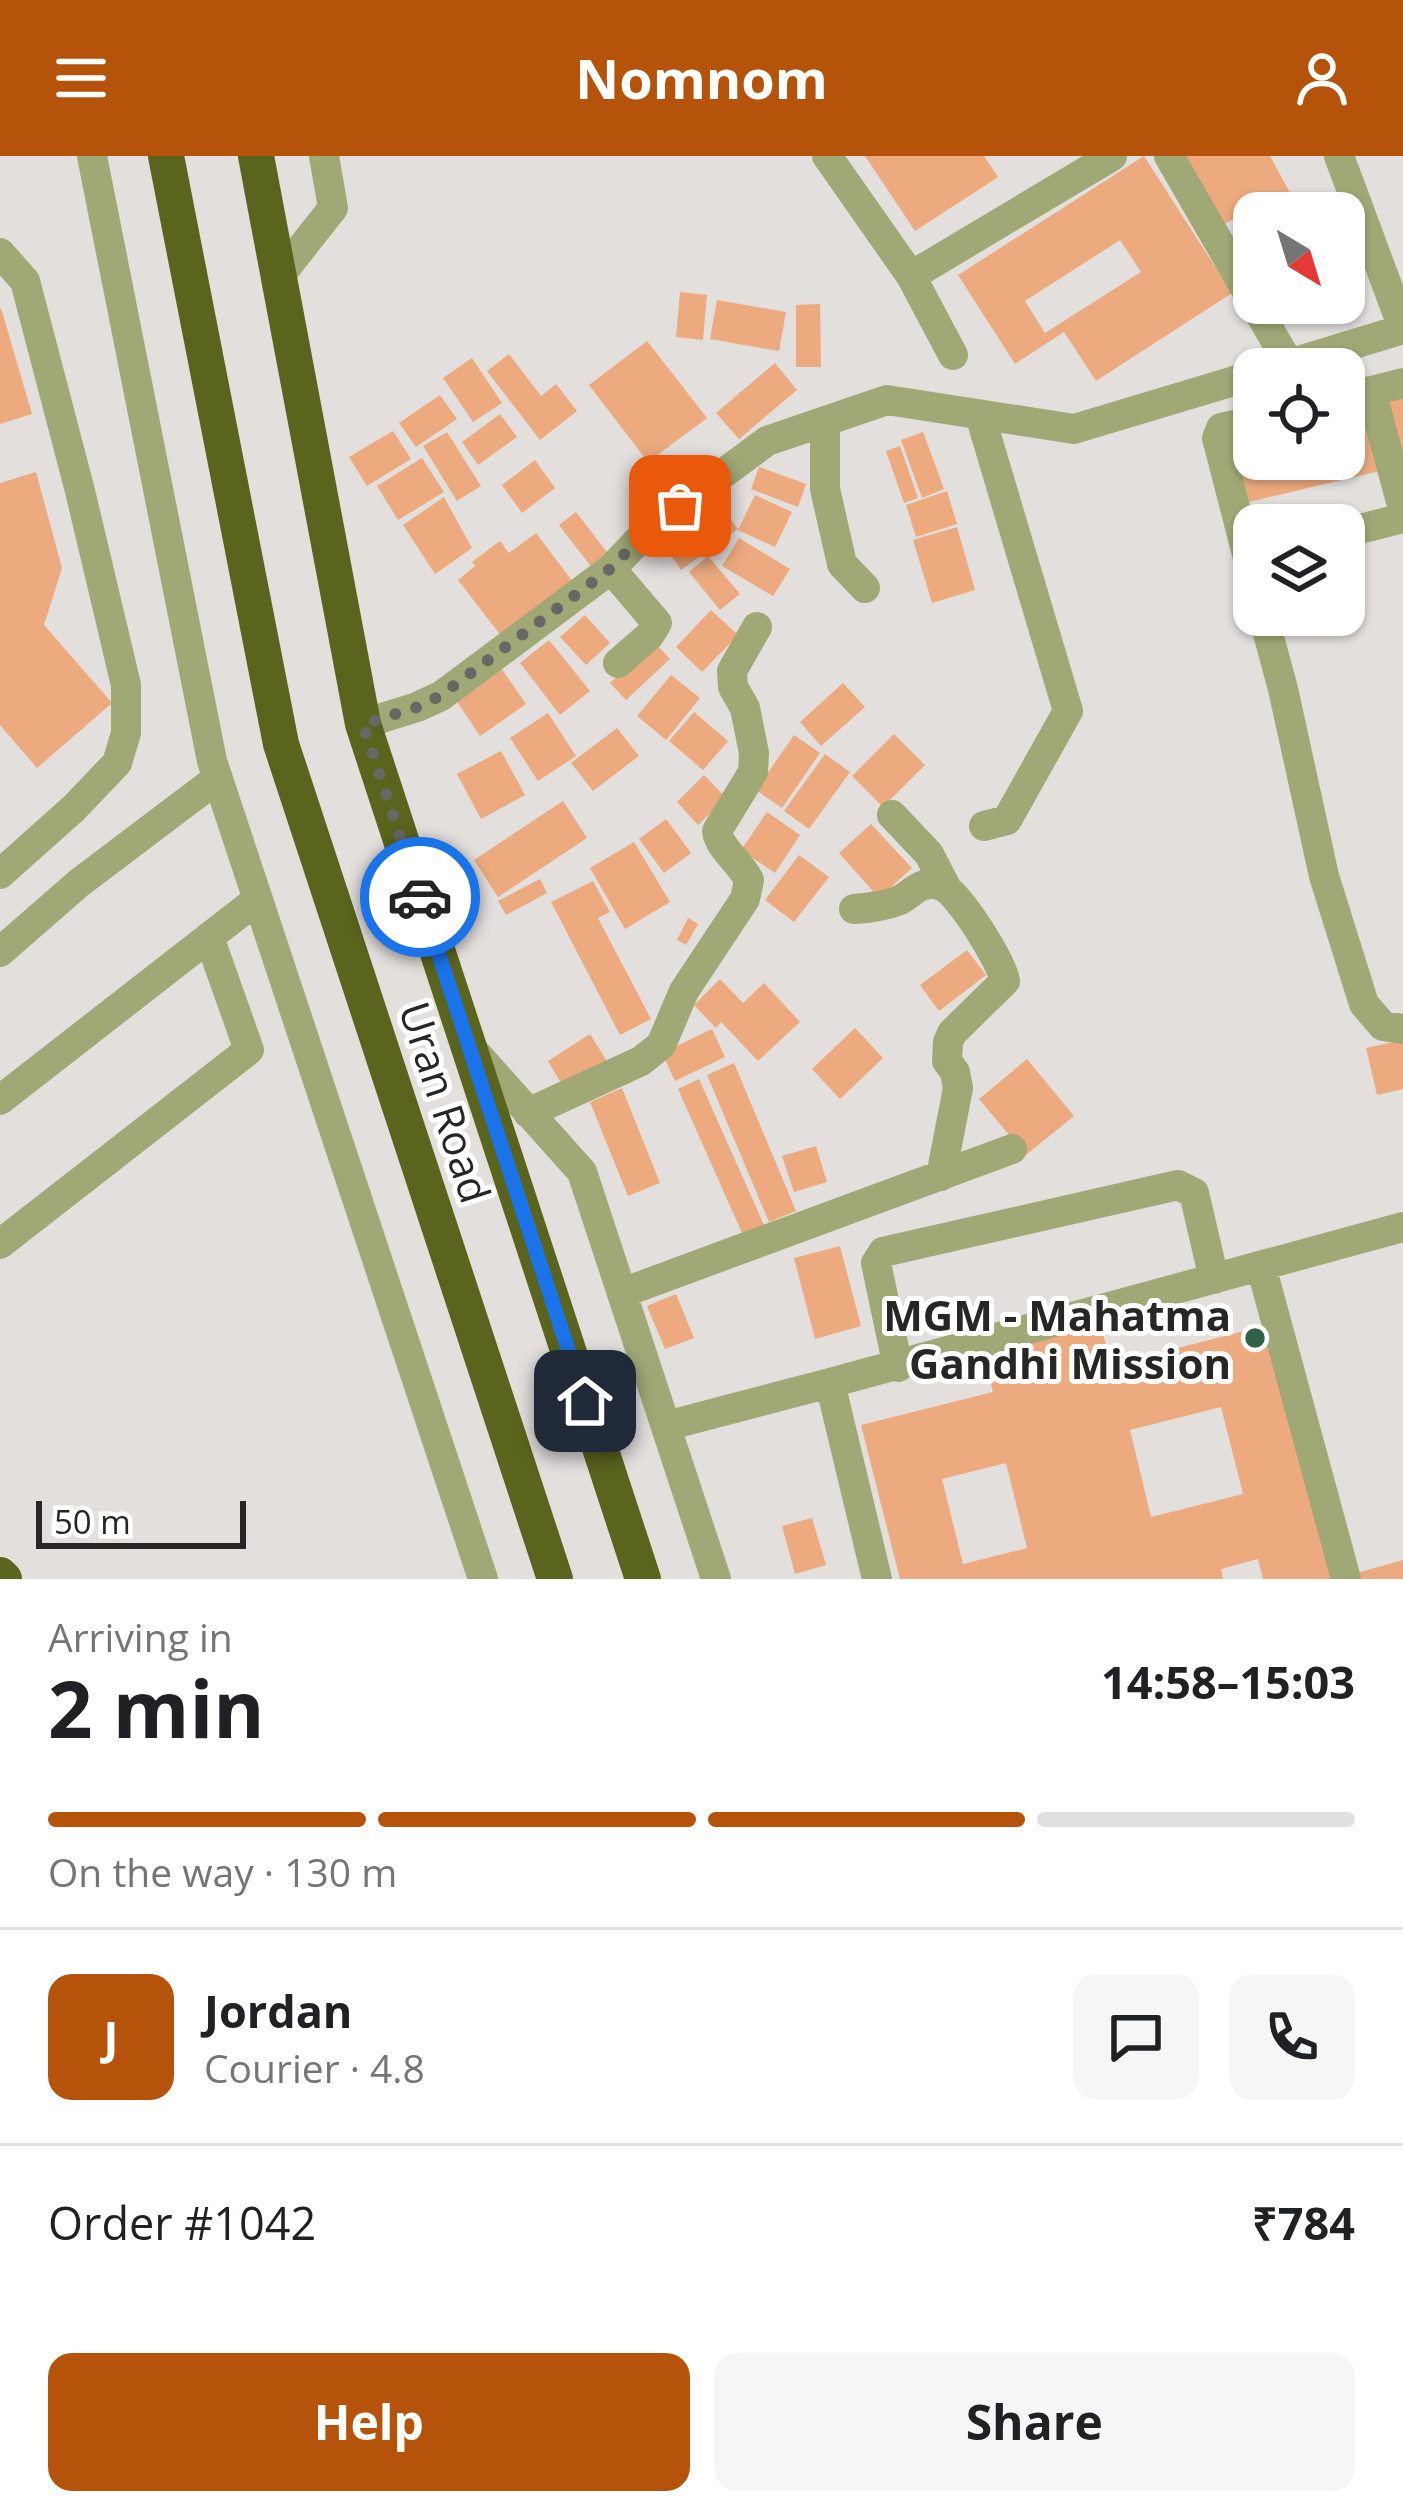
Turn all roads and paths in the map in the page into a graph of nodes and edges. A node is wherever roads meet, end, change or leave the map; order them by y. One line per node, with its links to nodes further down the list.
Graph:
1 (92, 156): 32 (street)
2 (166, 156): 56 (highway, Uran Road)
3 (256, 156): 10 (highway, Uran Road)
4 (324, 156): 10 (street)
5 (826, 156): 11 (street)
6 (1112, 156): 11 (street)
7 (1169, 156): 13 (street)
8 (1339, 156): 12 (street)
9 (0, 253): 35 (street)
10 (281, 274): 31 (highway, Uran Road)
11 (911, 276): 15 (street)
12 (1403, 328): 14 (street)
13 (1271, 348)
14 (1339, 348)
15 (953, 355)
16 (1233, 381): 20 (street)
17 (1403, 383): 18 (street)
18 (1365, 392)
19 (1365, 413): 24 (street)
20 (980, 415): 21 (street); 34 (street)
21 (825, 421): 26 (street); 27 (street)
22 (1233, 425): 23 (street)
23 (1235, 504)
24 (1403, 514): 25 (street)
25 (1365, 526)
26 (610, 569): 30 (street); 31 (street)
27 (866, 588)
28 (757, 627): 44 (street)
29 (1269, 636): 41 (street)
30 (618, 663)
31 (363, 724): 42 (highway, Uran Road)
32 (218, 778): 37 (street); 40 (street)
33 (892, 814): 36 (street)
34 (984, 826)
35 (0, 874)
36 (947, 889): 38 (street); 46 (street)
37 (258, 899): 39 (street); 55 (street)
38 (854, 909)
39 (209, 937): 43 (street); 48 (street)
40 (0, 952)
41 (1403, 1029)
42 (469, 1046): 44 (street); 57 (highway, Uran Road)
43 (0, 1100)
44 (528, 1113): 51 (street)
45 (1012, 1149): 46 (street)
46 (941, 1176): 51 (street)
47 (1403, 1227): 49 (street)
48 (0, 1244)
49 (1262, 1266): 50 (street); 60 (street)
50 (1214, 1279): 52 (street); 52 (street)
51 (622, 1293): 54 (street)
52 (898, 1367): 53 (street)
53 (830, 1384): 54 (street); 59 (street)
54 (666, 1426): 58 (street)
55 (483, 1579)
56 (555, 1579)
57 (643, 1579)
58 (716, 1579)
59 (877, 1579)
60 (1346, 1579)

